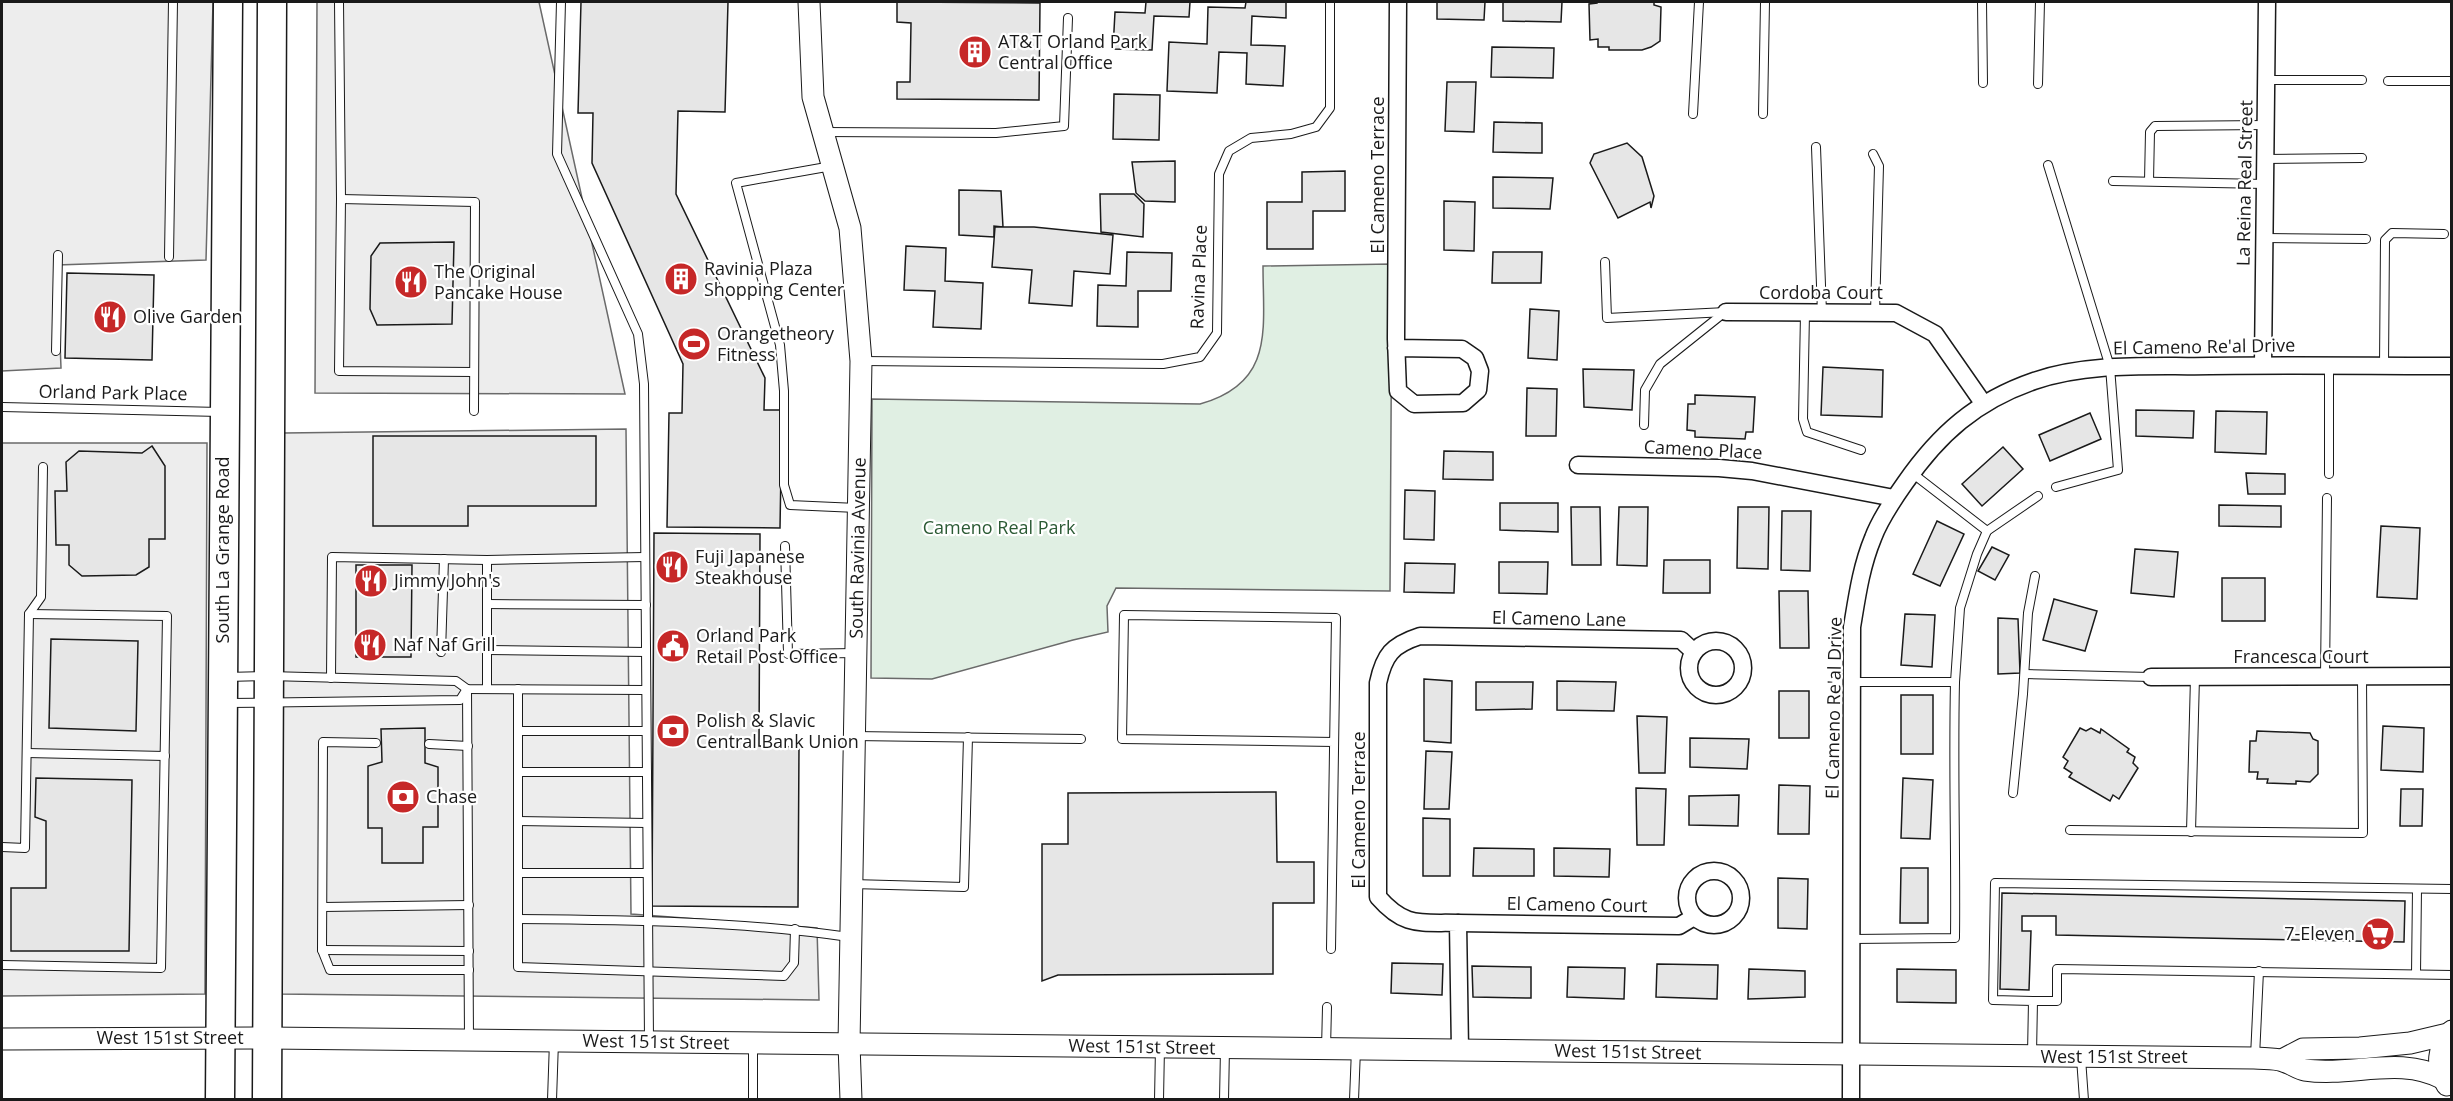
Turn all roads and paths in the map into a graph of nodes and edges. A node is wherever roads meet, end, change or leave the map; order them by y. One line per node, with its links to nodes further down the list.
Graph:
1 (173, 2): 39 (lane)
2 (228, 2): 57 (highway, South La Grange Road)
3 (272, 2): 93 (highway)
4 (339, 2): 34 (lane)
5 (561, 2): 71 (lane)
6 (809, 2): 24 (street, South Ravinia Avenue)
7 (1330, 2): 47 (lane, Ravina Place)
8 (1398, 2): 45 (street, El Cameno Terrace)
9 (1699, 2): 21 (lane)
10 (1764, 2): 22 (lane)
11 (1983, 2): 19 (lane)
12 (2040, 2): 20 (lane)
13 (2267, 2): 15 (street, La Reina Real Street)
14 (1068, 18): 24 (lane)
15 (2266, 80): 16 (lane); 23 (street, La Reina Real Street)
16 (2362, 80)
17 (2388, 81): 18 (lane)
18 (2451, 81)
19 (1983, 83)
20 (2038, 84)
21 (1693, 114)
22 (1763, 114)
23 (2265, 124): 28 (street, La Reina Real Street); 32 (lane)
24 (823, 132): 30 (street, South Ravinia Avenue)
25 (1816, 147): 43 (lane)
26 (1873, 154): 44 (lane)
27 (2362, 158): 28 (lane)
28 (2265, 159): 33 (street, La Reina Real Street)
29 (2049, 165): 52 (lane)
30 (832, 166): 47 (street, South Ravinia Avenue); 68 (lane)
31 (2113, 181): 32 (lane)
32 (2149, 181): 33 (lane)
33 (2265, 184): 36 (street, La Reina Real Street)
34 (341, 199): 53 (lane); 53 (lane)
35 (2444, 234): 50 (lane)
36 (2264, 238): 37 (lane); 48 (street, La Reina Real Street)
37 (2366, 239)
38 (58, 255): 46 (lane)
39 (169, 257)
40 (1605, 262): 41 (lane)
41 (1726, 312): 42 (street, Cordoba Court); 58 (lane)
42 (1805, 313): 43 (street, Cordoba Court); 59 (lane)
43 (1822, 313): 44 (street, Cordoba Court)
44 (1875, 313): 54 (street, Cordoba Court)
45 (1396, 348): 45 (street, El Cameno Terrace)
46 (56, 351)
47 (861, 361): 68 (street, South Ravinia Avenue)
48 (2263, 365): 49 (street, El Cameno Re'al Drive); 52 (street, El Cameno Re'al Drive)
49 (2329, 366): 50 (street, El Cameno Re'al Drive); 63 (lane)
50 (2384, 366): 51 (street, El Cameno Re'al Drive)
51 (2451, 366)
52 (2109, 368): 54 (street, El Cameno Re'al Drive); 64 (lane)
53 (474, 372): 56 (lane)
54 (1983, 403): 62 (street, El Cameno Re'al Drive)
55 (2, 407): 57 (lane, Orland Park Place)
56 (474, 411)
57 (224, 412): 97 (highway, South La Grange Road)
58 (1644, 425)
59 (1861, 450)
60 (1578, 465): 66 (street, Cameno Place)
61 (43, 466): 77 (lane)
62 (1912, 473): 66 (street, El Cameno Re'al Drive); 69 (lane)
63 (2329, 474)
64 (2056, 487)
65 (2038, 496): 69 (lane)
66 (1894, 498): 91 (street, El Cameno Re'al Drive)
67 (2327, 498): 85 (lane)
68 (859, 508): 82 (street, South Ravinia Avenue)
69 (1987, 531): 92 (lane)
70 (785, 546): 82 (lane)
71 (645, 557): 73 (lane); 76 (lane)
72 (444, 559): 73 (lane); 80 (lane); 90 (lane)
73 (487, 560): 75 (lane)
74 (2035, 576): 84 (lane)
75 (487, 604): 76 (lane); 79 (lane)
76 (645, 605): 81 (lane)
77 (29, 614): 108 (lane); 109 (lane)
78 (1419, 636): 83 (street, El Cameno Lane); 128 (street, El Cameno Terrace)
79 (487, 650): 81 (lane); 95 (lane)
80 (441, 652)
81 (646, 652): 98 (lane)
82 (856, 652): 101 (street, South Ravinia Avenue)
83 (1694, 652)
84 (2025, 674): 88 (lane); 112 (lane)
85 (2325, 676): 86 (street, Francesca Court); 89 (street, Francesca Court)
86 (2362, 676): 87 (street, Francesca Court); 116 (lane)
87 (2451, 676)
88 (2151, 677): 89 (street, Francesca Court)
89 (2195, 677): 116 (lane)
90 (331, 678): 93 (lane); 94 (lane)
91 (1852, 682): 92 (lane); 131 (street, El Cameno Re'al Drive)
92 (1955, 682): 131 (lane)
93 (269, 689): 94 (lane); 97 (lane); 97 (lane); 145 (highway)
94 (467, 689): 95 (lane); 107 (lane)
95 (487, 689): 96 (lane)
96 (518, 689): 98 (lane); 99 (lane)
97 (222, 690): 144 (highway, South La Grange Road)
98 (646, 690): 100 (lane)
99 (518, 731): 100 (lane); 110 (lane)
100 (646, 731): 111 (lane)
101 (854, 736): 102 (lane); 120 (street, South Ravinia Avenue)
102 (968, 737): 103 (lane); 120 (lane)
103 (1081, 739)
104 (1334, 742): 104 (lane); 133 (lane)
105 (376, 743): 124 (lane)
106 (429, 744): 107 (lane)
107 (468, 746): 123 (lane)
108 (27, 753): 109 (lane); 117 (lane)
109 (165, 756): 135 (lane)
110 (518, 772): 111 (lane); 113 (lane)
111 (647, 772): 114 (lane)
112 (2013, 793)
113 (518, 821): 114 (lane); 118 (lane)
114 (647, 823): 119 (lane)
115 (2070, 830): 116 (lane)
116 (2191, 832)
117 (2, 848)
118 (518, 873): 119 (lane); 126 (lane)
119 (647, 873): 127 (lane)
120 (852, 884): 130 (street, South Ravinia Avenue)
121 (2417, 889): 122 (lane); 139 (lane); 141 (lane)
122 (2451, 890)
123 (469, 905): 124 (lane); 134 (lane)
124 (323, 907): 132 (lane)
125 (1694, 917): 128 (street, El Cameno Court)
126 (518, 919): 127 (lane); 137 (lane)
127 (648, 920): 129 (lane); 137 (lane)
128 (1458, 923): 156 (street)
129 (795, 929): 130 (lane); 137 (lane)
130 (851, 937): 151 (street, South Ravinia Avenue)
131 (1852, 939): 157 (street, El Cameno Re'al Drive)
132 (322, 950): 134 (lane); 136 (lane)
133 (1331, 950)
134 (469, 951): 136 (lane)
135 (2, 965)
136 (469, 970): 147 (lane)
137 (648, 970): 149 (lane)
138 (2259, 971): 139 (lane); 141 (lane); 160 (lane)
139 (2416, 974): 140 (lane)
140 (2451, 975)
141 (2033, 1001): 158 (lane)
142 (1327, 1007): 154 (lane)
143 (2450, 1033): 161 (street, West 151st Street); 162 (street)
144 (220, 1038): 145 (street, West 151st Street); 146 (street, West 151st Street); 163 (highway, South La Grange Road)
145 (267, 1038): 147 (street, West 151st Street); 164 (highway)
146 (2, 1039)
147 (469, 1040): 148 (street, West 151st Street)
148 (554, 1041): 149 (street, West 151st Street); 165 (lane)
149 (649, 1042): 150 (street, West 151st Street)
150 (753, 1043): 151 (street, West 151st Street); 166 (lane)
151 (849, 1044): 152 (street, West 151st Street); 167 (street, South Ravinia Avenue)
152 (1160, 1047): 153 (street, West 151st Street); 168 (lane)
153 (1225, 1048): 154 (street, West 151st Street); 169 (lane)
154 (1326, 1049): 155 (street, West 151st Street)
155 (1356, 1050): 156 (street, West 151st Street); 170 (lane)
156 (1460, 1050): 157 (street, West 151st Street)
157 (1851, 1055): 158 (street, West 151st Street); 171 (street, El Cameno Re'al Drive)
158 (2032, 1057): 159 (street, West 151st Street)
159 (2081, 1057): 160 (street, West 151st Street); 172 (lane)
160 (2255, 1058): 161 (street, West 151st Street)
161 (2282, 1060): 162 (street, West 151st Street)
162 (2448, 1085)
163 (220, 1100)
164 (267, 1100)
165 (552, 1100)
166 (753, 1100)
167 (851, 1100)
168 (1159, 1100)
169 (1224, 1100)
170 (1354, 1100)
171 (1851, 1100)
172 (2084, 1100)

